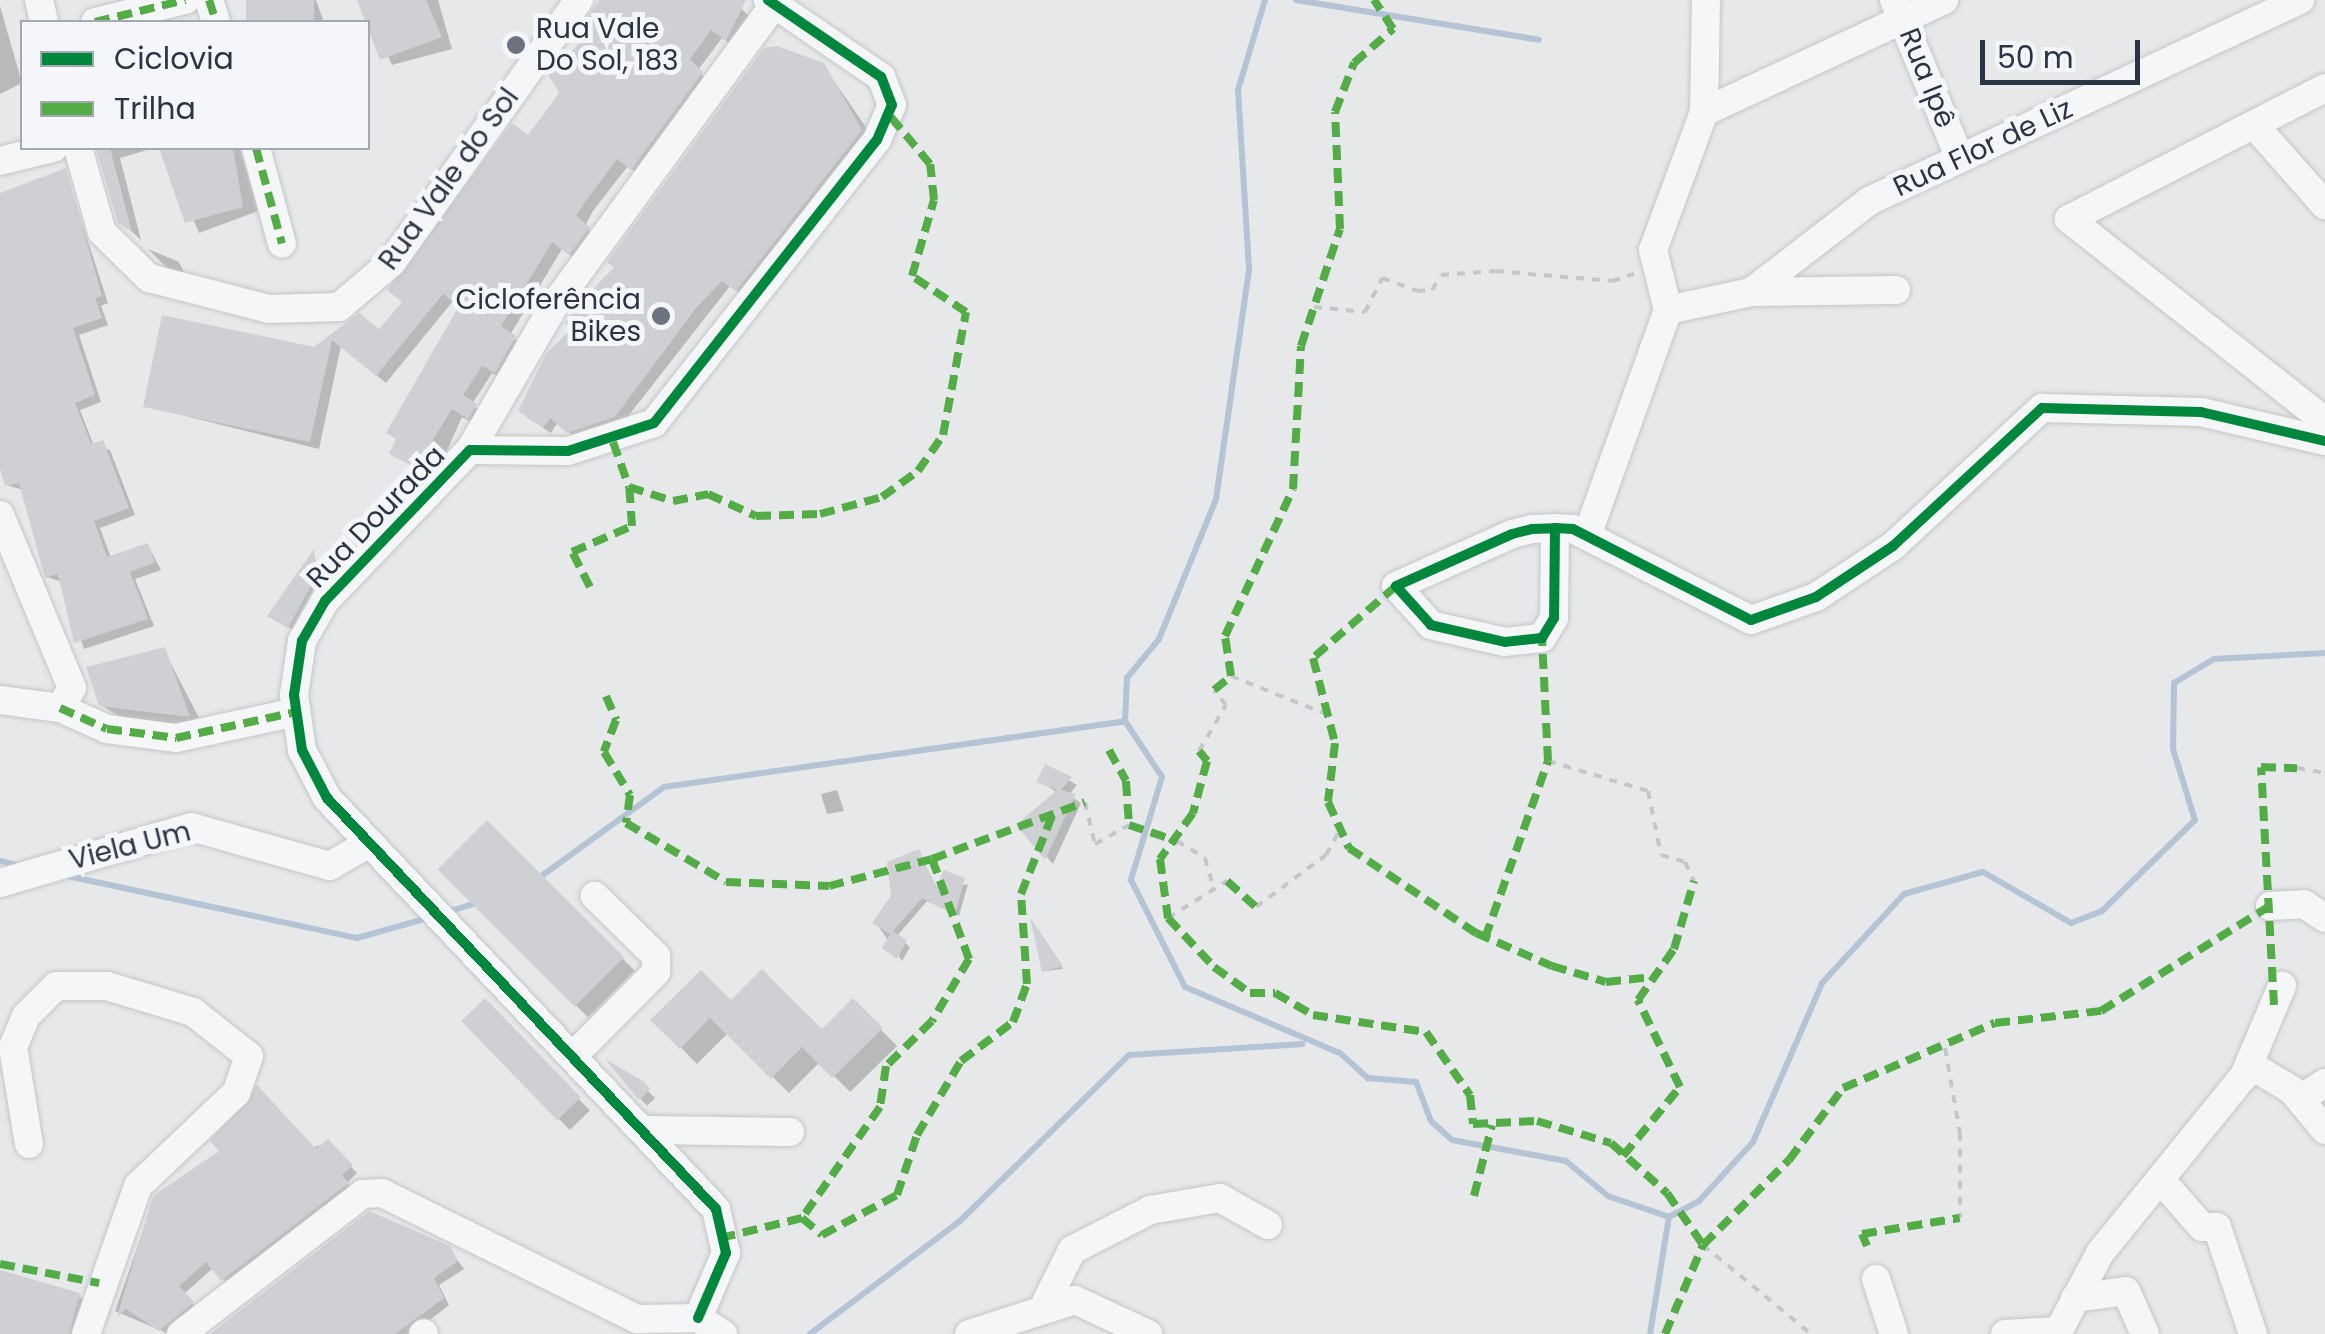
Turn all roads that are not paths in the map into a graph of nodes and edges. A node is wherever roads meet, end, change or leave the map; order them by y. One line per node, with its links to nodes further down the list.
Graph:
1 (185, 0): 8 (street)
2 (579, 0): 13 (street, Rua Vale do Sol)
3 (1706, 0): 10 (street)
4 (1944, 0): 7 (street)
5 (2300, 0): 15 (street, Rua Flor de Liz)
6 (771, 2): 26 (street); 26 (street, Rua Dourada)
7 (1898, 10): 10 (street); 15 (street, Rua Ipê)
8 (103, 20)
9 (2325, 88): 11 (street)
10 (1704, 112): 23 (street)
11 (2255, 126): 17 (street); 24 (street)
12 (46, 150): 16 (street)
13 (79, 150)
14 (257, 150): 18 (street)
15 (1959, 156): 19 (street, Rua Flor de Liz)
16 (0, 161)
17 (2325, 205)
18 (282, 244)
19 (1803, 249): 21 (street, Rua Flor de Liz); 22 (street)
20 (1896, 290): 22 (street)
21 (1751, 292): 22 (street); 23 (street)
22 (1810, 295)
23 (1673, 306): 29 (street)
24 (2325, 421)
25 (2325, 441): 29 (street)
26 (470, 450): 32 (street, Rua Dourada)
27 (0, 516): 31 (street)
28 (1555, 528): 28 (street); 29 (street)
29 (1588, 533)
30 (0, 700): 31 (street)
31 (64, 706): 32 (street)
32 (296, 712): 33 (street, Rua Dourada)
33 (369, 843): 34 (street, Viela Um); 39 (street, Rua Dourada)
34 (0, 883)
35 (595, 896): 39 (street)
36 (2270, 906): 37 (street)
37 (2325, 918)
38 (2282, 986): 41 (street)
39 (573, 1056): 42 (street, Rua Dourada)
40 (6, 1061): 45 (street); 53 (street)
41 (2249, 1064): 43 (street); 46 (street)
42 (648, 1130): 44 (street); 51 (street, Rua Dourada)
43 (2325, 1130)
44 (790, 1132)
45 (29, 1144)
46 (2161, 1180): 49 (street); 61 (street)
47 (1268, 1224): 50 (street)
48 (1876, 1279): 58 (street)
49 (2075, 1298): 52 (street); 60 (street)
50 (1046, 1302): 56 (street); 57 (street)
51 (698, 1318): 54 (street); 55 (street)
52 (2057, 1333): 59 (street)
53 (86, 1334)
54 (181, 1334)
55 (723, 1334)
56 (969, 1334)
57 (1148, 1334)
58 (1894, 1334)
59 (2005, 1334)
60 (2145, 1334)
61 (2252, 1334)

